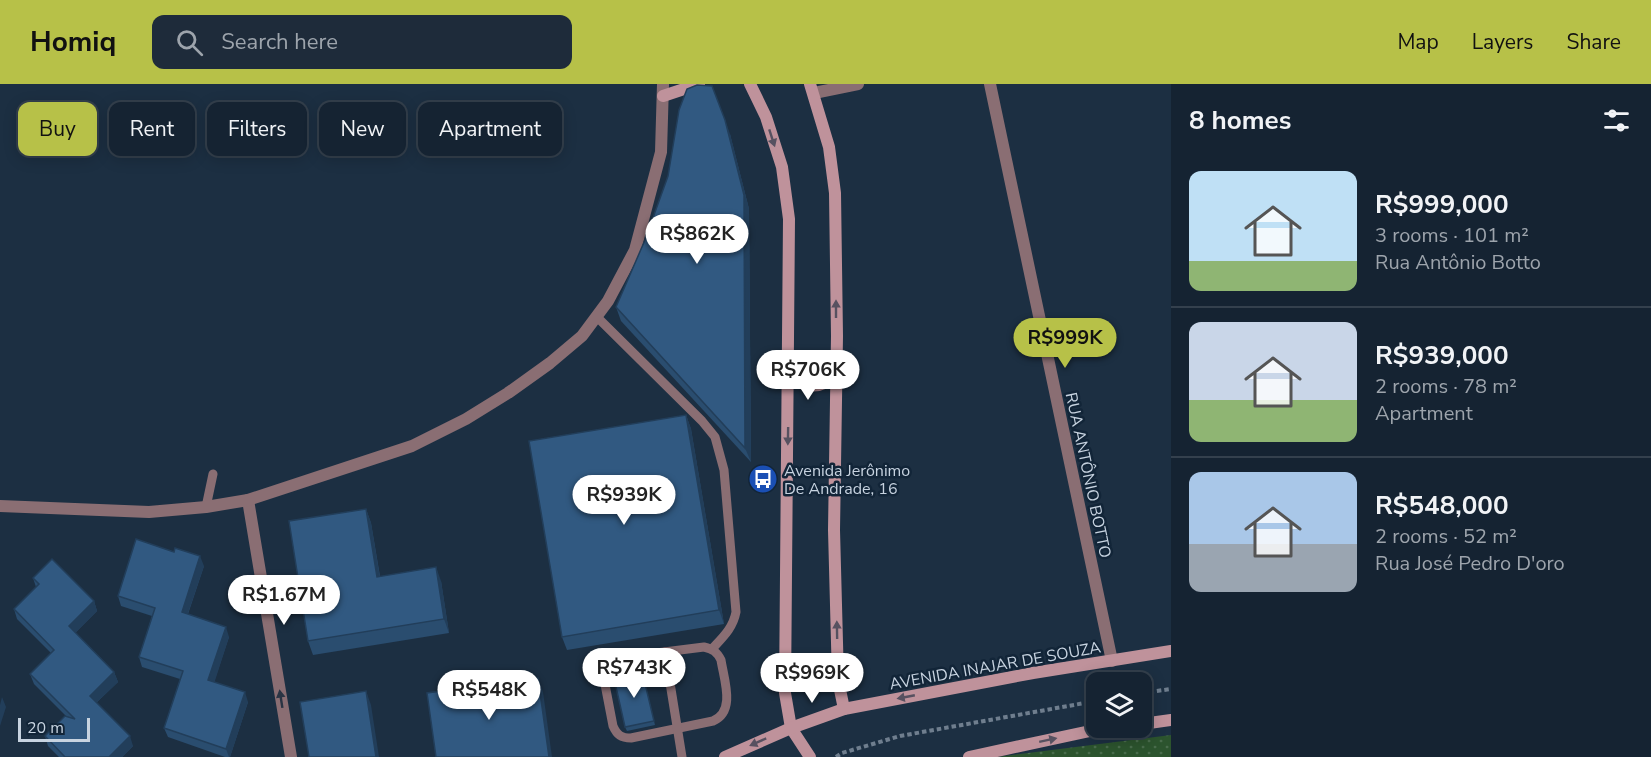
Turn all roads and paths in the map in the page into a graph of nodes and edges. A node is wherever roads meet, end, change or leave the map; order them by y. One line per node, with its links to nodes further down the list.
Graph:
1 (699, 84): 6 (main road)
2 (750, 84): 8 (main road, one-way to 8)
3 (858, 84): 5 (street)
4 (990, 84): 17 (street, RUA ANTÔNIO BOTTO)
5 (812, 88): 9 (main road, one-way to 5)
6 (663, 90): 7 (street)
7 (596, 316): 11 (street); 14 (lane)
8 (789, 368): 9 (main road); 25 (main road, one-way to 25)
9 (836, 374): 21 (main road, one-way to 9)
10 (213, 474): 13 (lane)
11 (248, 500): 13 (street); 28 (street, one-way to 11)
12 (0, 506): 13 (street)
13 (207, 507)
14 (712, 649): 16 (lane); 24 (lane)
15 (1171, 651): 17 (main road, AVENIDA INAJAR DE SOUZA)
16 (665, 652): 24 (lane); 24 (lane)
17 (1112, 661): 21 (main road, AVENIDA INAJAR DE SOUZA, one-way to 21)
18 (1171, 689): 19 (path)
19 (1152, 692)
20 (1086, 703): 32 (path)
21 (844, 709): 25 (main road, AVENIDA INAJAR DE SOUZA)
22 (1171, 720): 23 (main road)
23 (1152, 723)
24 (677, 728): 29 (lane)
25 (791, 728): 30 (main road, AVENIDA INAJAR DE SOUZA, one-way to 30); 31 (main road)
26 (1086, 732): 27 (main road, one-way to 26)
27 (991, 755): 33 (main road)
28 (291, 757)
29 (681, 757)
30 (725, 757)
31 (810, 757)
32 (836, 757)
33 (969, 757)

